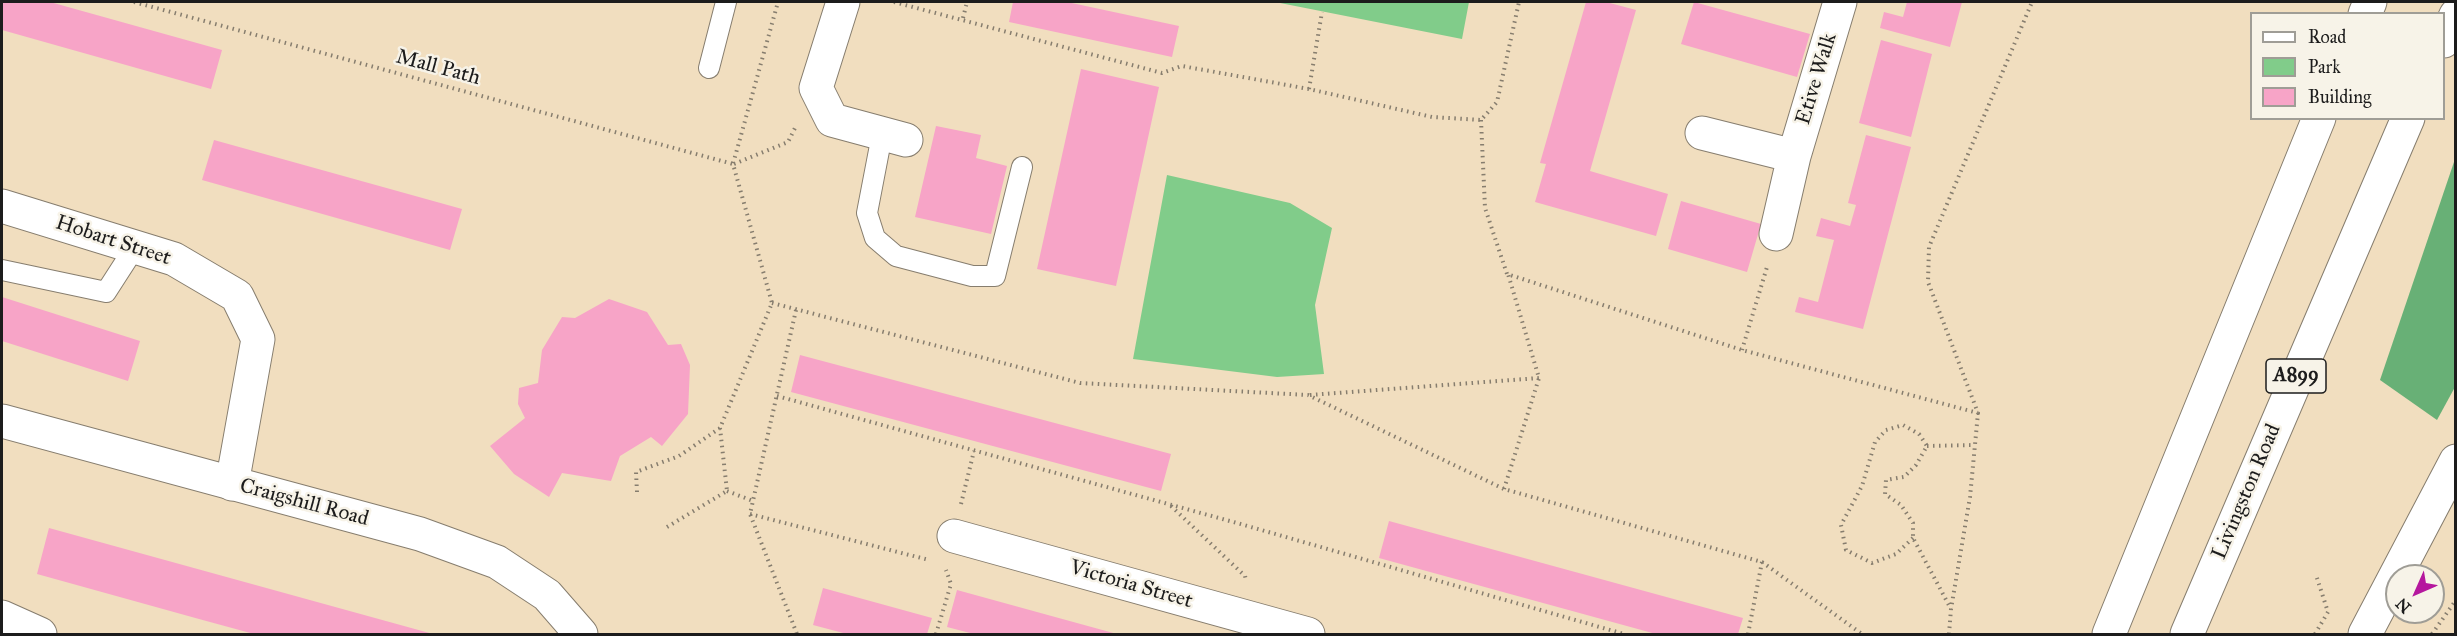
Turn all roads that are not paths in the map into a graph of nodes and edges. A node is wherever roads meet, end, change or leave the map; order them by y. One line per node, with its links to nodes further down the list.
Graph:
1 (726, 2): 6 (lane)
2 (843, 2): 10 (street)
3 (1839, 2): 11 (street, Etive Walk)
4 (2456, 15): 5 (street)
5 (2445, 39)
6 (709, 68)
7 (2318, 120): 25 (street)
8 (2407, 120): 26 (street, Livingston Road / A899)
9 (1702, 133): 11 (street)
10 (894, 137): 12 (lane)
11 (1794, 156): 14 (street, Etive Walk)
12 (1022, 167)
13 (2, 206): 15 (street, Hobart Street)
14 (1773, 246)
15 (135, 247): 16 (lane); 19 (street, Hobart Street)
16 (2, 270)
17 (2, 424): 19 (street, Craigshill Road)
18 (2456, 461): 27 (street)
19 (232, 484): 23 (street, Craigshill Road)
20 (948, 549): 24 (street, Victoria Street)
21 (2, 617): 22 (street)
22 (40, 634)
23 (582, 634)
24 (1308, 634)
25 (2109, 634)
26 (2187, 634)
27 (2365, 634)

